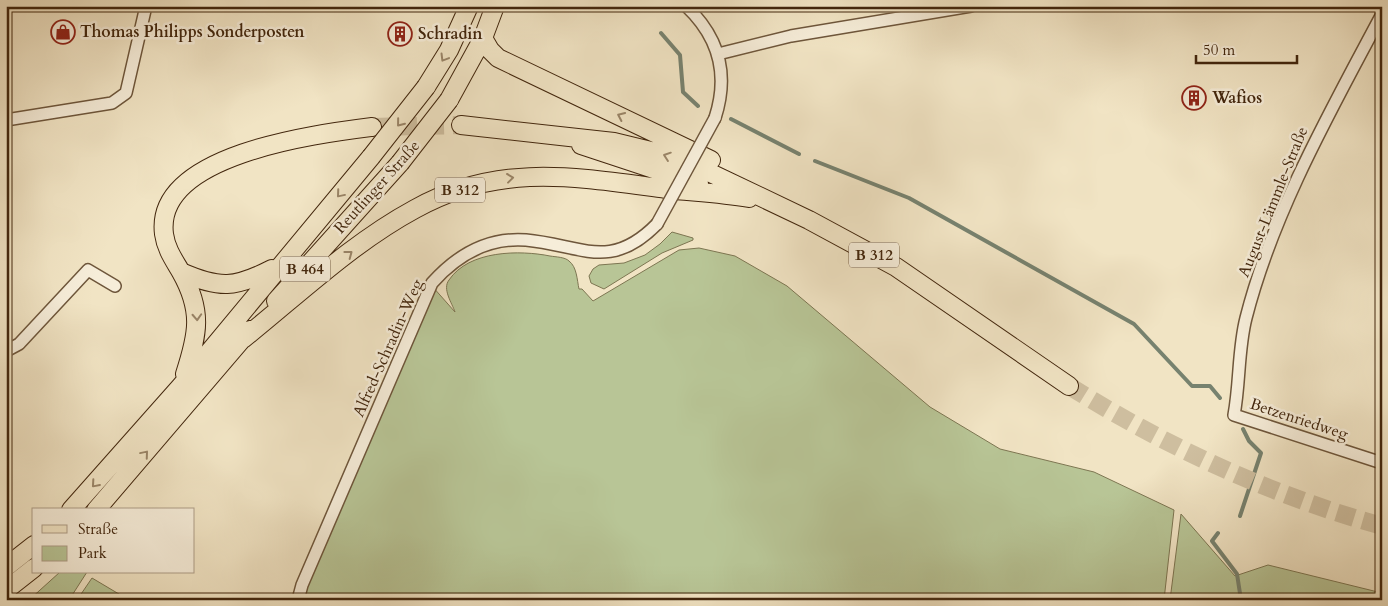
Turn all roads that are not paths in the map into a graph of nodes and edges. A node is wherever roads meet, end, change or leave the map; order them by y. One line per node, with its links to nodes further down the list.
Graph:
1 (146, 6): 9 (street)
2 (470, 6): 15 (main road, Reutlinger Straße / B 464, one-way to 15, bridge)
3 (495, 6): 7 (main road, Reutlinger Straße / B 464)
4 (686, 6): 8 (street)
5 (970, 6): 8 (street)
6 (1382, 14): 22 (street, August-Lämmle-Straße)
7 (483, 38): 14 (main road, B 312, one-way to 7); 18 (main road, Reutlinger Straße / B 464, bridge)
8 (718, 54): 30 (street, Alfred-Schradin-Weg, bridge)
9 (6, 120)
10 (461, 125): 12 (main road, B 312)
11 (372, 127): 16 (main road)
12 (553, 135): 13 (main road, B 312); 14 (main road, B 312, one-way to 12)
13 (723, 193): 14 (main road, B 312); 18 (main road, B 312, one-way to 13)
14 (776, 204): 21 (main road, B 312)
15 (280, 265): 16 (main road); 20 (main road, Reutlinger Straße)
16 (181, 272): 20 (main road, one-way to 20)
17 (115, 286): 19 (street)
18 (242, 339): 25 (main road, Reutlinger Straße / B 312, one-way to 18)
19 (6, 352)
20 (181, 386): 24 (main road, Reutlinger Straße, one-way to 24)
21 (1069, 386)
22 (1234, 415): 23 (street, Betzenriedweg)
23 (1382, 463)
24 (73, 508)
25 (98, 508)
26 (32, 547): 27 (main road)
27 (6, 567)
28 (32, 570): 29 (main road)
29 (6, 590)
30 (298, 600)

